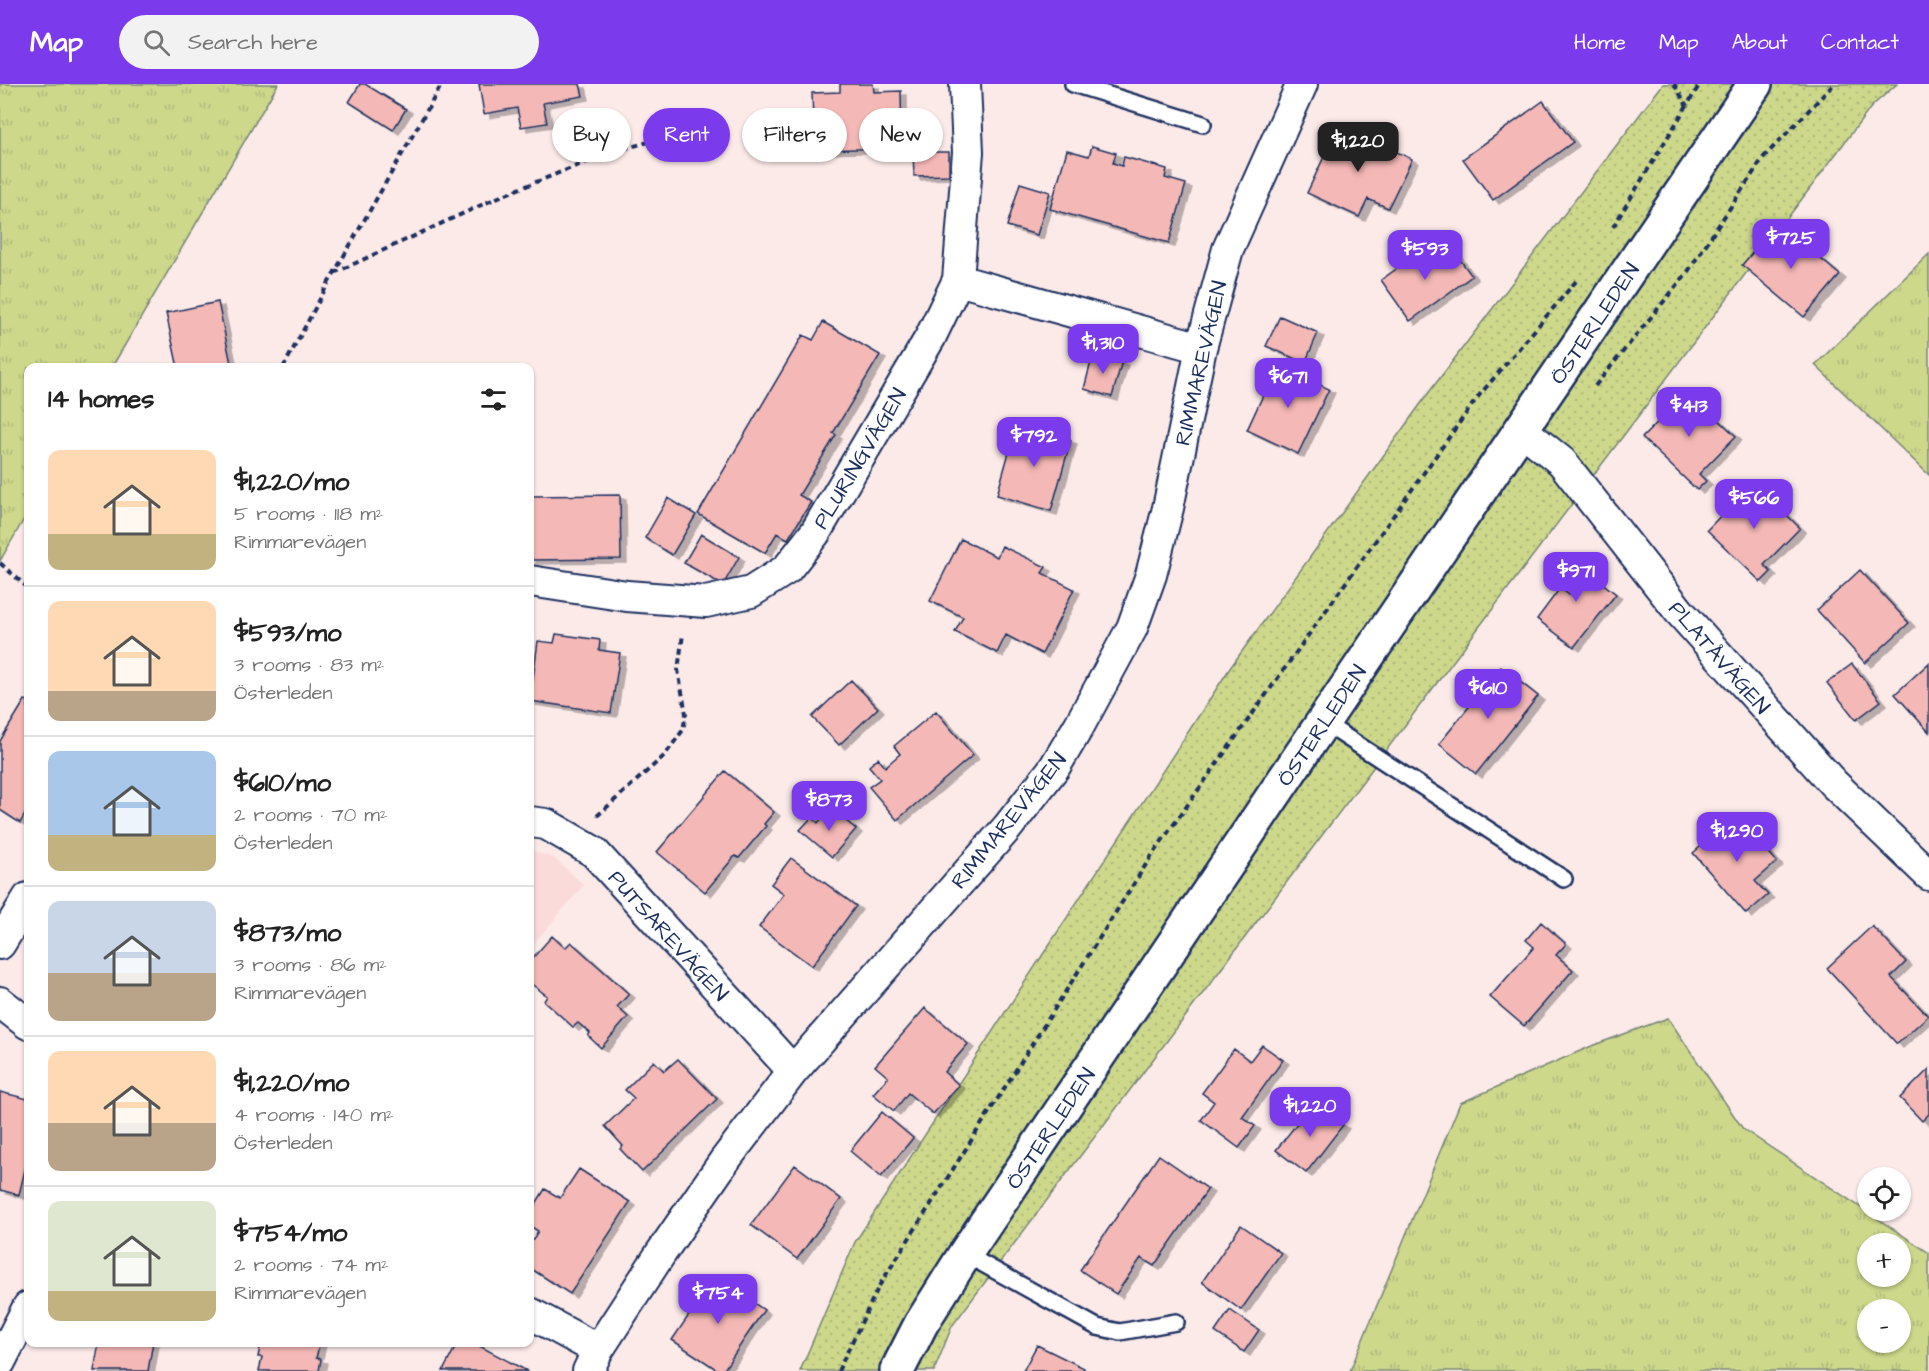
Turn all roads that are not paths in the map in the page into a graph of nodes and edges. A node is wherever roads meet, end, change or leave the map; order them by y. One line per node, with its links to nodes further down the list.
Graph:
1 (965, 84): 6 (street, PLURINGVÄGEN)
2 (1073, 84): 5 (lane)
3 (1302, 84): 7 (street, RIMMAREVÄGEN)
4 (1755, 84): 8 (street, ÖSTERLEDEN)
5 (1203, 124)
6 (957, 280): 7 (street); 9 (street, PLURINGVÄGEN)
7 (1201, 348): 18 (street, RIMMAREVÄGEN)
8 (1522, 430): 10 (street, ÖSTERLEDEN); 12 (street, PLATÅVÄGEN)
9 (534, 582)
10 (1323, 722): 13 (lane); 19 (street, ÖSTERLEDEN)
11 (534, 822): 18 (street, PUTSAREVÄGEN)
12 (1929, 874)
13 (1564, 879)
14 (24, 905): 15 (street)
15 (0, 944)
16 (0, 1002): 17 (street)
17 (24, 1021)
18 (793, 1071): 23 (street, RIMMAREVÄGEN)
19 (965, 1254): 22 (lane); 25 (street, ÖSTERLEDEN)
20 (24, 1315): 24 (street)
21 (534, 1316): 23 (street)
22 (1176, 1322)
23 (593, 1360)
24 (0, 1362)
25 (897, 1371)

